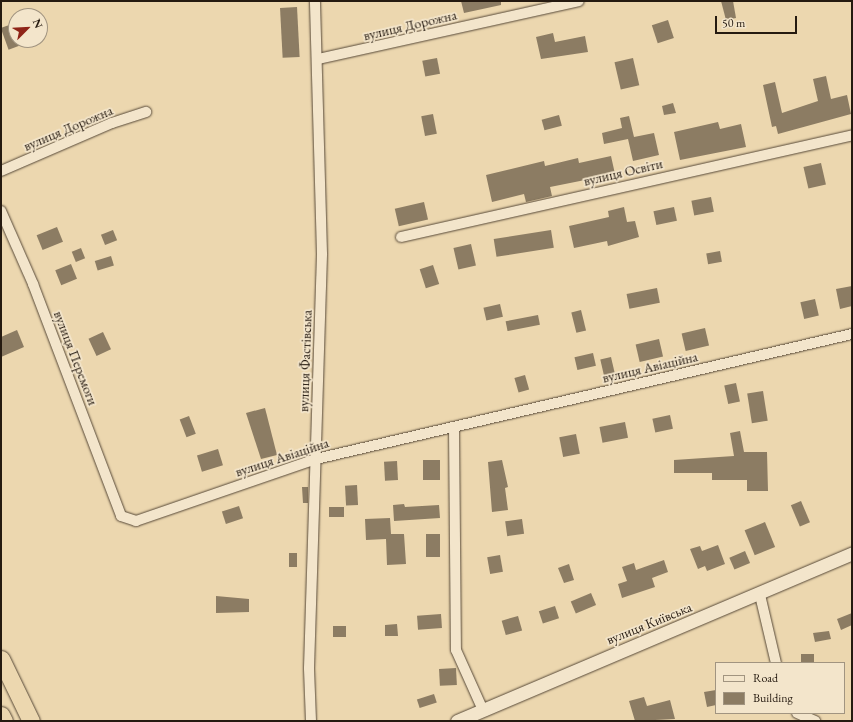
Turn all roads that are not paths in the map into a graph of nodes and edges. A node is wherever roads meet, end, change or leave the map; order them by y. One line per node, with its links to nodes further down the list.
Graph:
1 (315, 1): 3 (street, вулиця Фастівська)
2 (579, 1): 3 (street, вулиця Дорожна)
3 (318, 59): 11 (street, вулиця Фастівська)
4 (146, 112): 6 (street, вулиця Дорожна)
5 (852, 135): 8 (street, вулиця Освіти)
6 (1, 171)
7 (1, 211): 12 (street, вулиця Перемоги)
8 (401, 237)
9 (852, 334): 10 (street, вулиця Авіаційна)
10 (454, 428): 11 (street, вулиця Авіаційна); 17 (street)
11 (316, 459): 12 (street, вулиця Авіаційна); 22 (street, вулиця Фастівська)
12 (121, 516)
13 (852, 553): 14 (street, вулиця Київська)
14 (760, 595): 16 (street); 17 (street, вулиця Київська)
15 (1, 659): 21 (highway)
16 (776, 662)
17 (483, 710): 23 (street, вулиця Київська)
18 (799, 714): 24 (street)
19 (1, 715): 20 (highway)
20 (4, 721)
21 (31, 721)
22 (311, 721)
23 (457, 721)
24 (815, 721)

